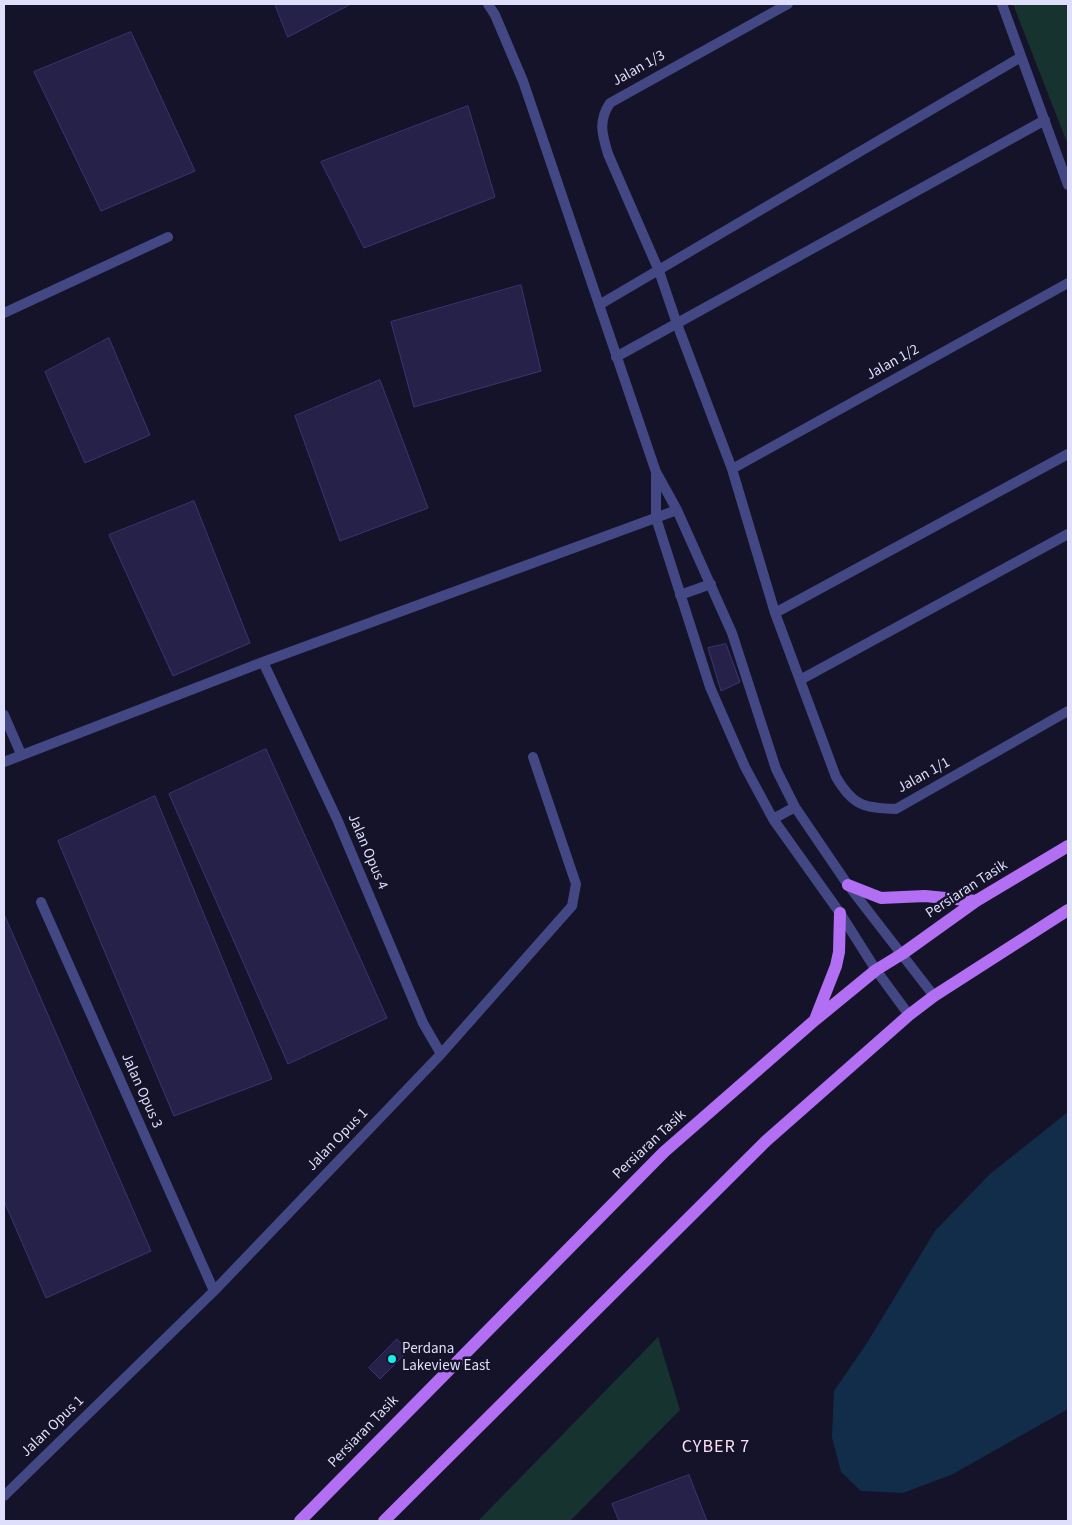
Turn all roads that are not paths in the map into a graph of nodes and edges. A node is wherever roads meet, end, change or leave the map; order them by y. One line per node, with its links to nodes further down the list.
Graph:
1 (488, 4): 10 (street)
2 (788, 4): 8 (street, Jalan 1/3)
3 (1002, 4): 4 (street)
4 (1022, 57): 5 (street); 8 (street)
5 (1044, 120): 6 (street); 12 (street)
6 (1068, 185)
7 (168, 237): 11 (street)
8 (658, 271): 10 (street); 12 (street, Jalan 1/3)
9 (1068, 282): 15 (street, Jalan 1/2)
10 (599, 305): 13 (street)
11 (4, 313)
12 (677, 324): 13 (street); 15 (street, Jalan 1/3)
13 (616, 357): 16 (street)
14 (1068, 454): 22 (street)
15 (732, 469): 22 (street, Jalan 1/1)
16 (656, 472): 17 (street); 18 (street)
17 (677, 510): 18 (street); 20 (street)
18 (656, 518): 21 (street); 23 (street)
19 (1068, 534): 24 (street)
20 (711, 584): 21 (street); 30 (street)
21 (680, 595): 31 (street)
22 (775, 612): 24 (street, Jalan 1/1)
23 (263, 662): 27 (street); 43 (street, Jalan Opus 4)
24 (800, 680): 25 (street, Jalan 1/1)
25 (1068, 711)
26 (4, 715): 27 (street)
27 (21, 754): 29 (street)
28 (533, 757): 43 (street, Jalan Opus 1)
29 (4, 762)
30 (795, 807): 31 (street); 33 (street)
31 (773, 819): 37 (street)
32 (1068, 846): 34 (main road, Persiaran Tasik)
33 (848, 885): 34 (main road); 38 (street)
34 (976, 901): 38 (main road, Persiaran Tasik)
35 (41, 902): 44 (street, Jalan Opus 3)
36 (1068, 910): 40 (main road)
37 (840, 913): 39 (street); 42 (main road)
38 (902, 954): 39 (main road, Persiaran Tasik); 40 (street)
39 (876, 970): 41 (street); 42 (main road, Persiaran Tasik)
40 (934, 996): 41 (main road)
41 (909, 1015): 47 (main road)
42 (814, 1020): 46 (main road, Persiaran Tasik)
43 (440, 1054): 44 (street, Jalan Opus 1)
44 (214, 1291): 45 (street, Jalan Opus 1)
45 (4, 1496)
46 (300, 1521)
47 (384, 1521)

